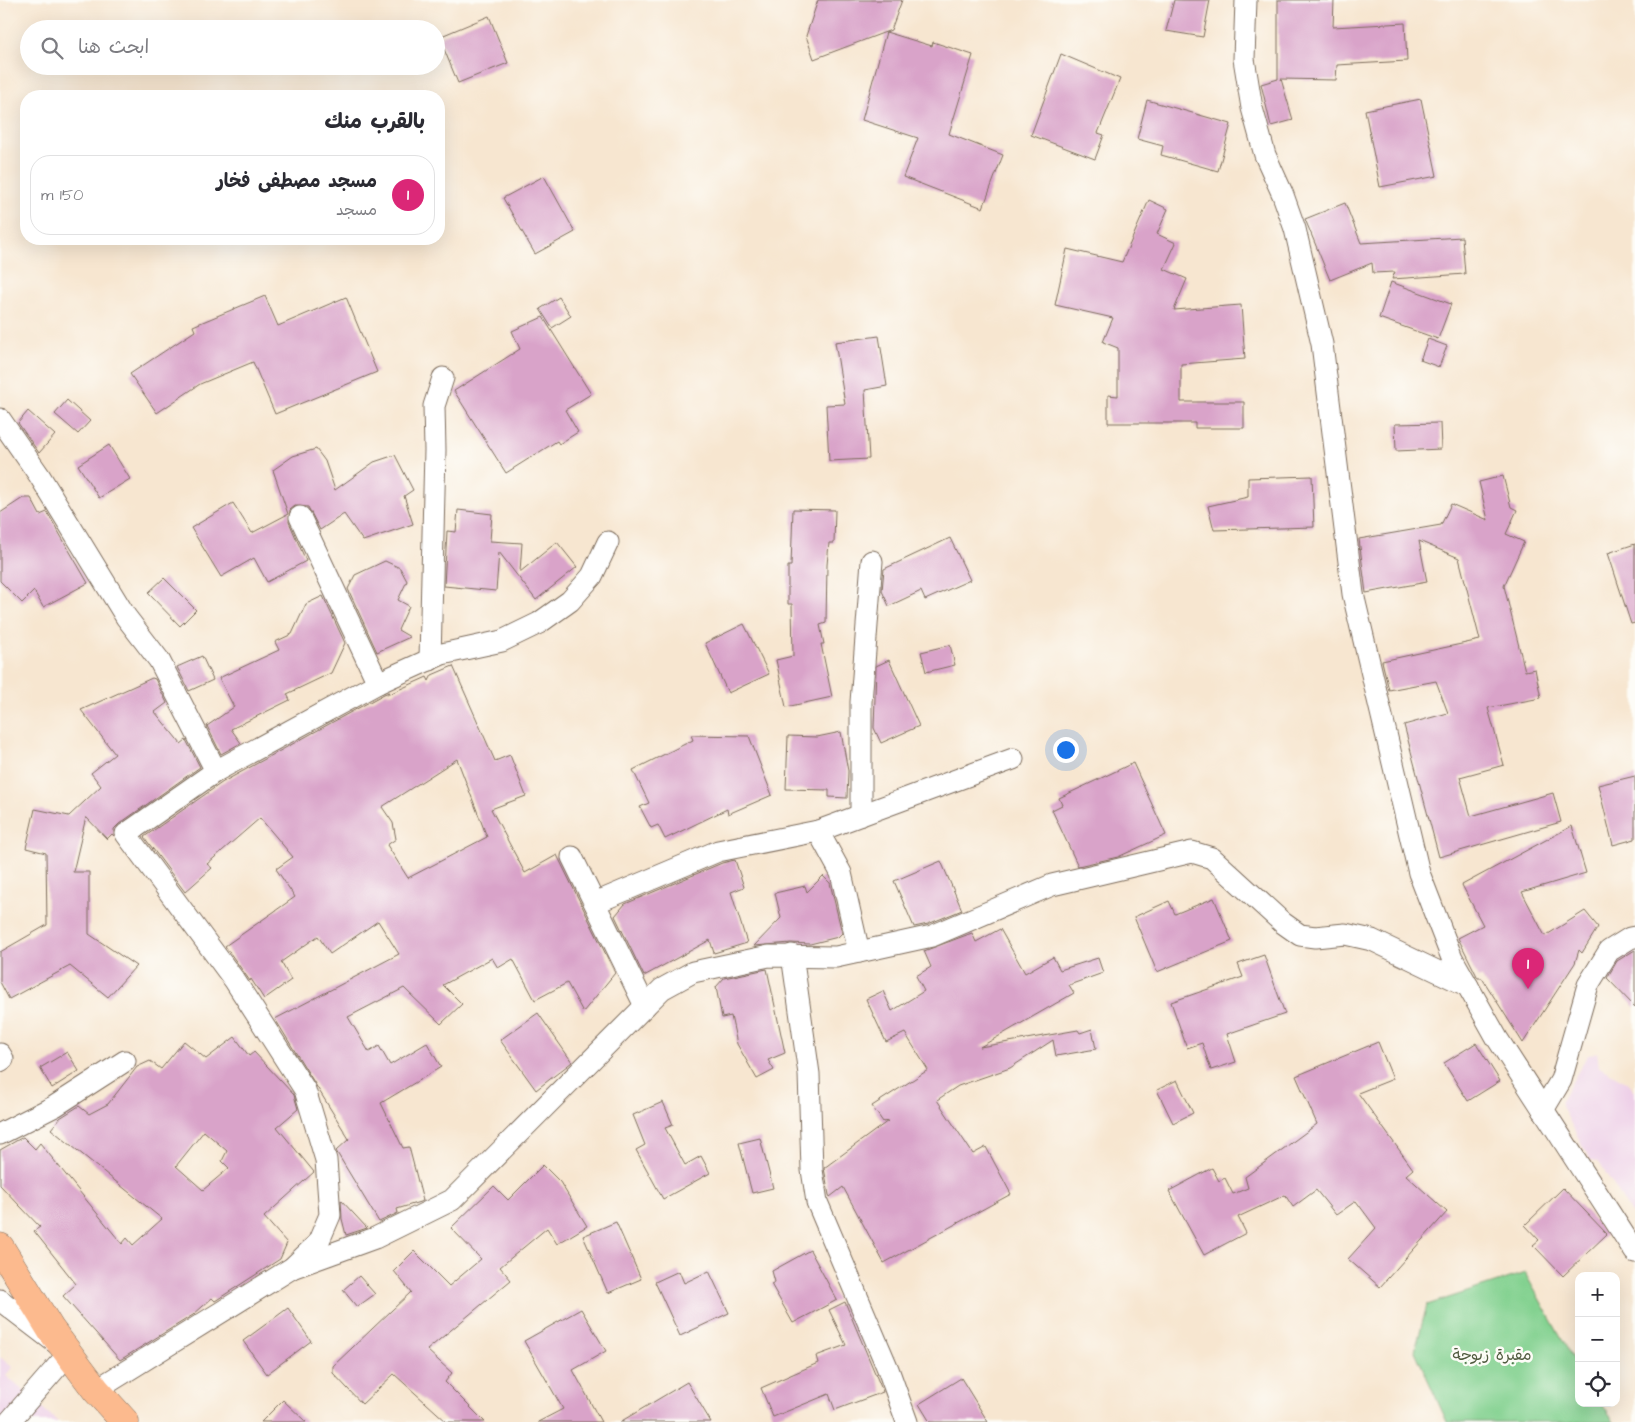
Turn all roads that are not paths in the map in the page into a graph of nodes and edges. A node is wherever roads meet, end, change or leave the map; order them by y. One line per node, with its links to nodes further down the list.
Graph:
1 (1246, 0): 18 (street)
2 (443, 378): 7 (street)
3 (0, 419): 10 (street)
4 (300, 517): 8 (street)
5 (608, 542): 7 (street)
6 (872, 561): 11 (street)
7 (430, 660): 8 (street)
8 (378, 683): 10 (street)
9 (1013, 759): 11 (street)
10 (216, 771): 27 (street)
11 (861, 815): 12 (street)
12 (818, 831): 14 (street); 16 (street)
13 (572, 857): 14 (street)
14 (595, 903): 19 (street)
15 (1635, 937): 23 (street)
16 (859, 952): 17 (street); 18 (street)
17 (792, 955): 19 (street); 33 (street)
18 (1468, 986): 23 (street)
19 (645, 1006): 27 (street)
20 (0, 1054): 21 (street)
21 (0, 1061)
22 (125, 1061): 24 (street)
23 (1543, 1110): 26 (street)
24 (0, 1134)
25 (0, 1247): 29 (main road)
26 (1635, 1252)
27 (292, 1268): 30 (street)
28 (0, 1300): 29 (street)
29 (69, 1353): 30 (main road); 31 (street)
30 (96, 1390): 32 (main road)
31 (9, 1422)
32 (125, 1422)
33 (907, 1422)

